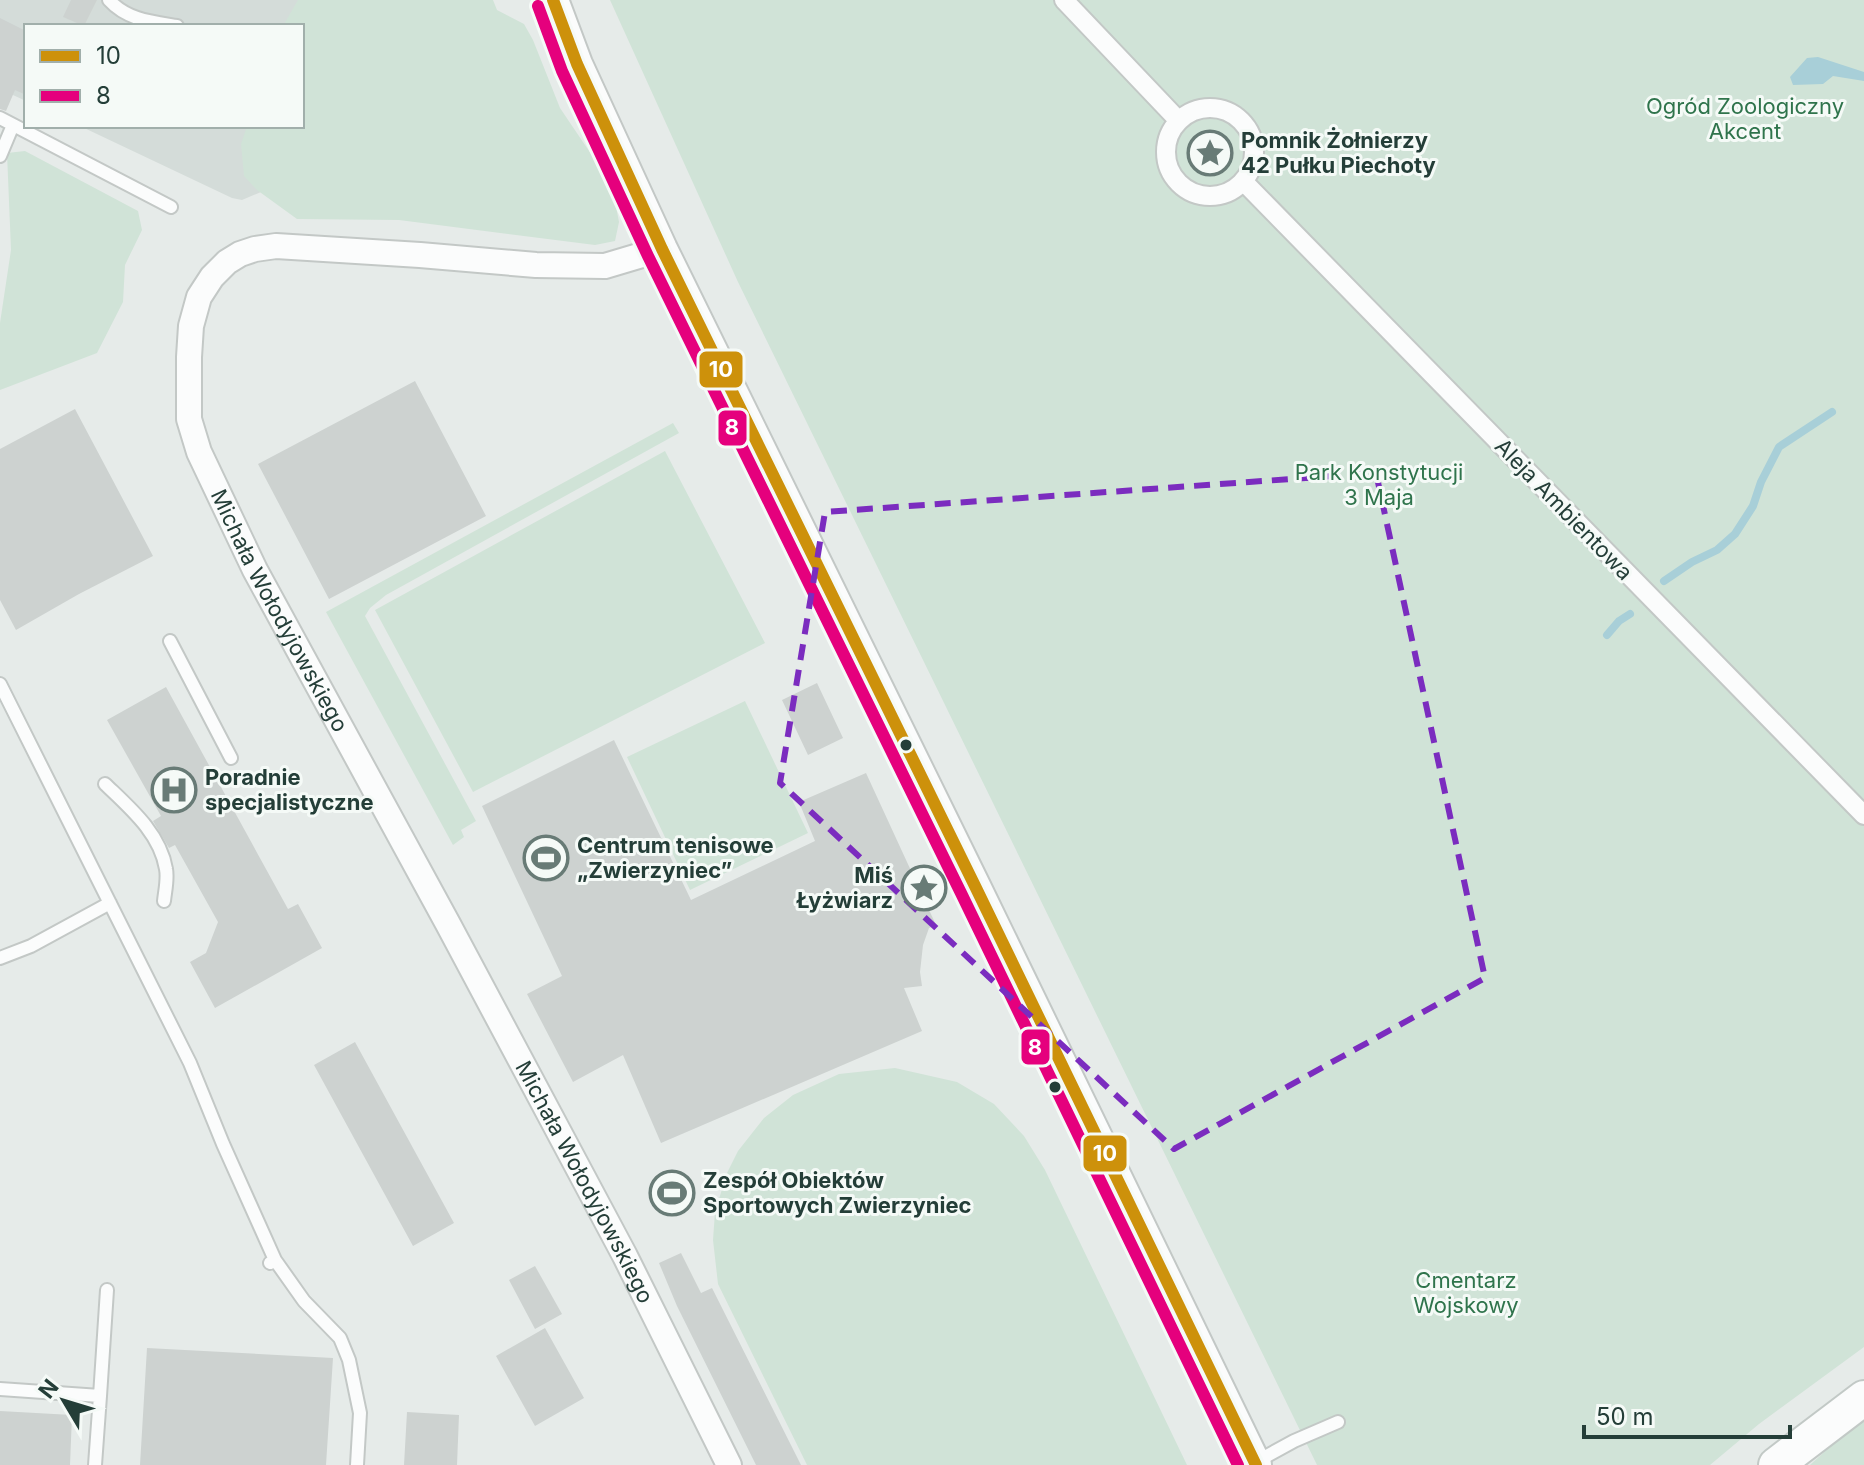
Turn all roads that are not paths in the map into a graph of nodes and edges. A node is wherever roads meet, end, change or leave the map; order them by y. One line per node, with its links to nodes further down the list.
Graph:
1 (109, 0): 4 (lane)
2 (553, 0): 11 (street)
3 (1064, 0): 6 (street)
4 (165, 24)
5 (0, 118): 7 (lane)
6 (1179, 121): 9 (street); 9 (street)
7 (13, 125): 8 (lane); 10 (lane)
8 (0, 156)
9 (1243, 181): 16 (street, Aleja Ambientowa)
10 (171, 207)
11 (662, 249): 25 (street); 28 (street, Michała Wołodyjowskiego)
12 (170, 641): 14 (lane)
13 (0, 684): 18 (lane)
14 (231, 758)
15 (105, 784): 17 (lane)
16 (1864, 815)
17 (164, 901)
18 (110, 903): 19 (lane); 27 (lane)
19 (0, 958)
20 (107, 1290): 22 (lane)
21 (0, 1389): 22 (lane)
22 (100, 1396): 26 (lane)
23 (1864, 1398): 29 (main road)
24 (1338, 1422): 25 (lane)
25 (1255, 1464)
26 (95, 1465)
27 (357, 1465)
28 (729, 1465)
29 (1776, 1465)

